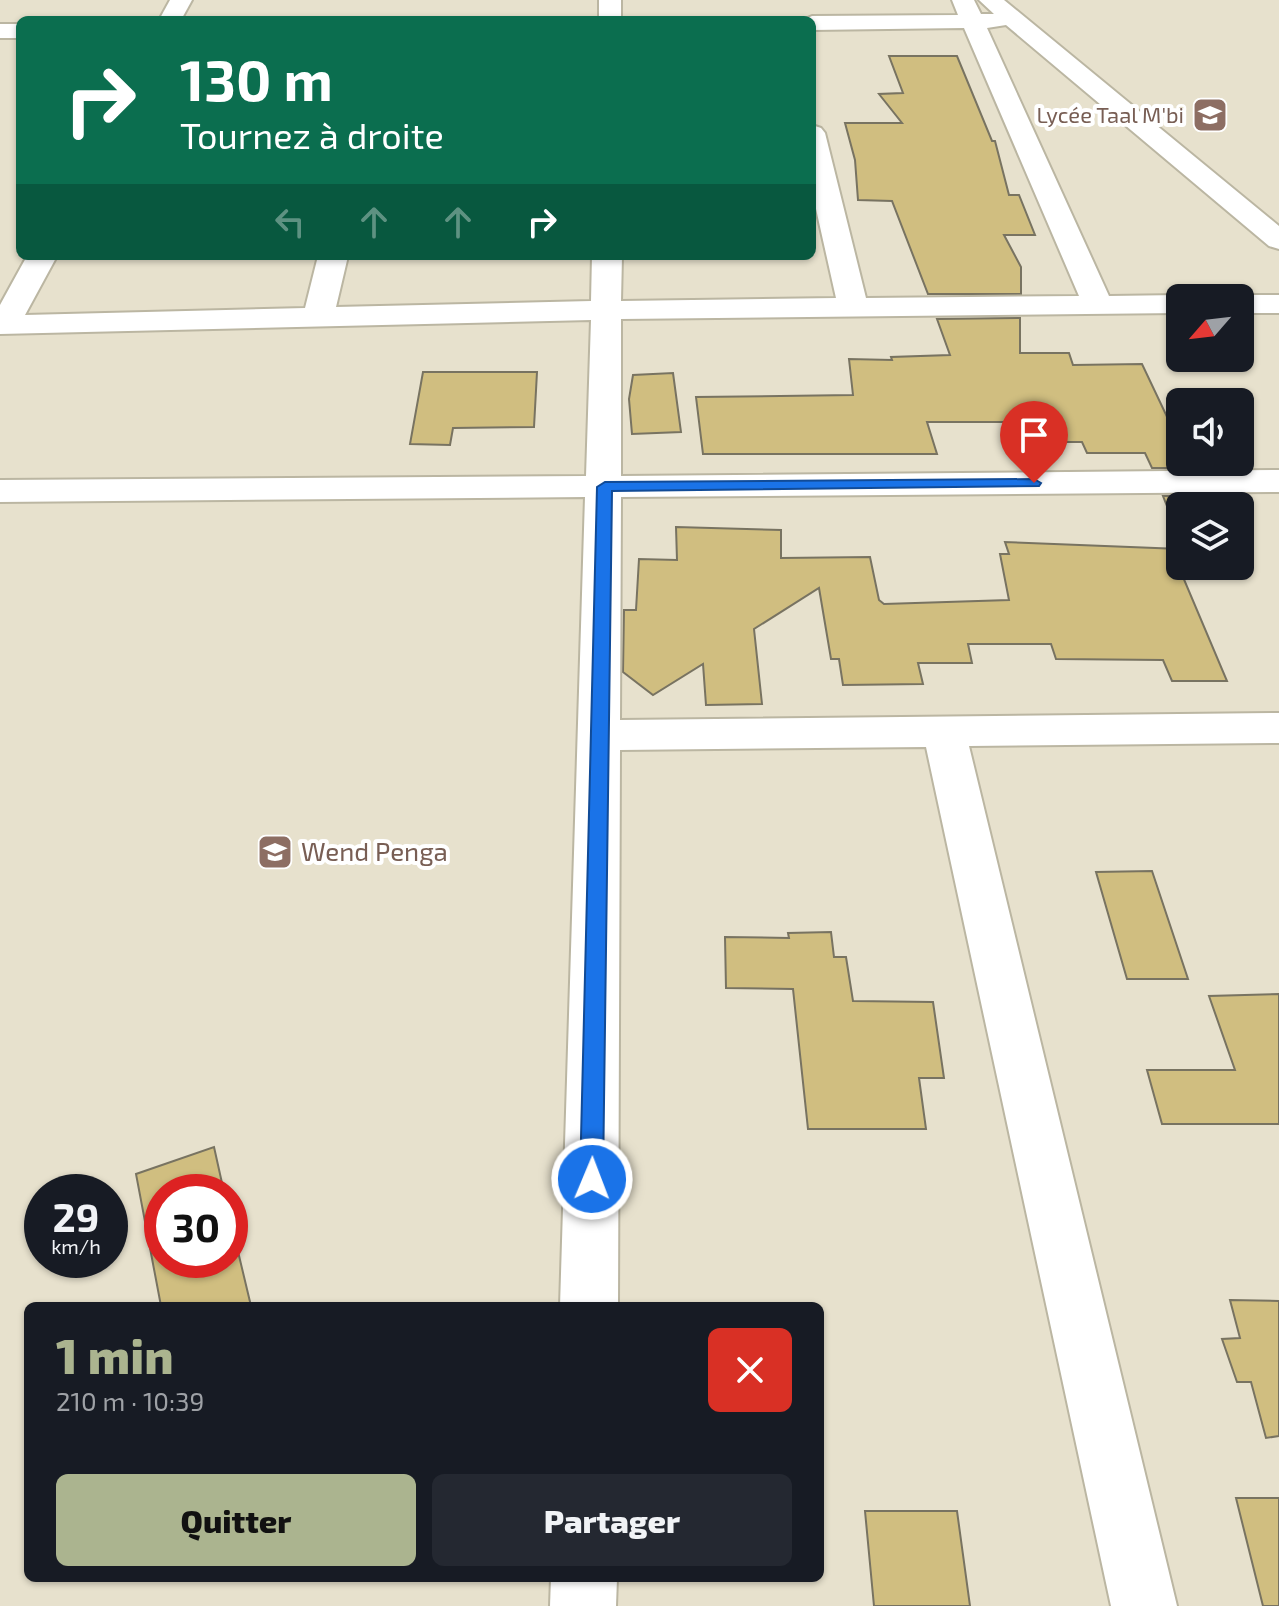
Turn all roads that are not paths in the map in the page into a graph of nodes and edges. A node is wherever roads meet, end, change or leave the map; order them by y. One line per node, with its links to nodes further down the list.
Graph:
1 (990, 0): 3 (street)
2 (968, 11): 3 (street); 4 (street); 10 (street)
3 (1016, 21): 6 (street)
4 (816, 23)
5 (816, 150): 14 (street)
6 (1279, 240)
7 (40, 260): 17 (street)
8 (332, 260): 16 (street)
9 (607, 260): 15 (street)
10 (1098, 304): 11 (street); 14 (street)
11 (1166, 304)
12 (1254, 304): 13 (street)
13 (1279, 304)
14 (853, 308): 15 (street)
15 (607, 310): 16 (street); 19 (street)
16 (318, 317): 17 (street)
17 (2, 325)
18 (1279, 481): 19 (street)
19 (605, 487): 20 (street); 23 (street)
20 (0, 491)
21 (1279, 728): 22 (street)
22 (944, 731): 23 (street); 27 (street)
23 (600, 735): 24 (street)
24 (589, 1302)
25 (584, 1582): 26 (street)
26 (583, 1606)
27 (1144, 1606)

